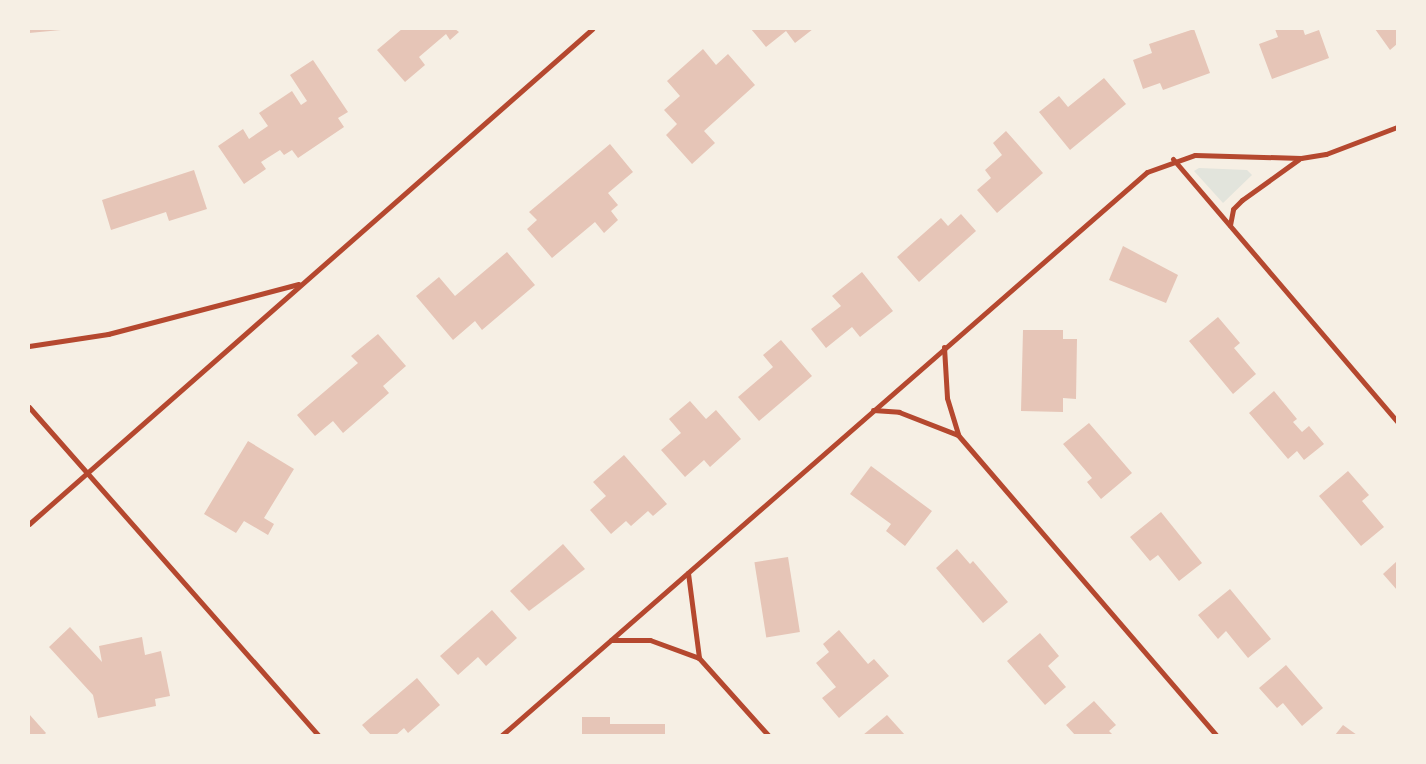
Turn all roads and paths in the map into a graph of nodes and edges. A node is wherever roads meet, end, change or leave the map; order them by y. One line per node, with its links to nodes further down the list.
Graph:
1 (592, 29): 6 (street)
2 (1397, 127): 3 (street)
3 (1301, 158): 4 (street); 5 (street)
4 (1172, 159): 5 (street); 8 (street)
5 (1230, 225): 11 (street)
6 (299, 284): 7 (street); 13 (street)
7 (29, 346)
8 (944, 347): 10 (street); 12 (street)
9 (29, 407): 13 (street)
10 (873, 410): 12 (street); 15 (street)
11 (1397, 420)
12 (958, 435): 21 (street)
13 (88, 473): 14 (street); 18 (street)
14 (29, 524)
15 (688, 573): 16 (street); 17 (street)
16 (611, 640): 17 (street); 19 (street)
17 (699, 658): 20 (street)
18 (318, 735)
19 (502, 735)
20 (768, 735)
21 (1216, 735)

